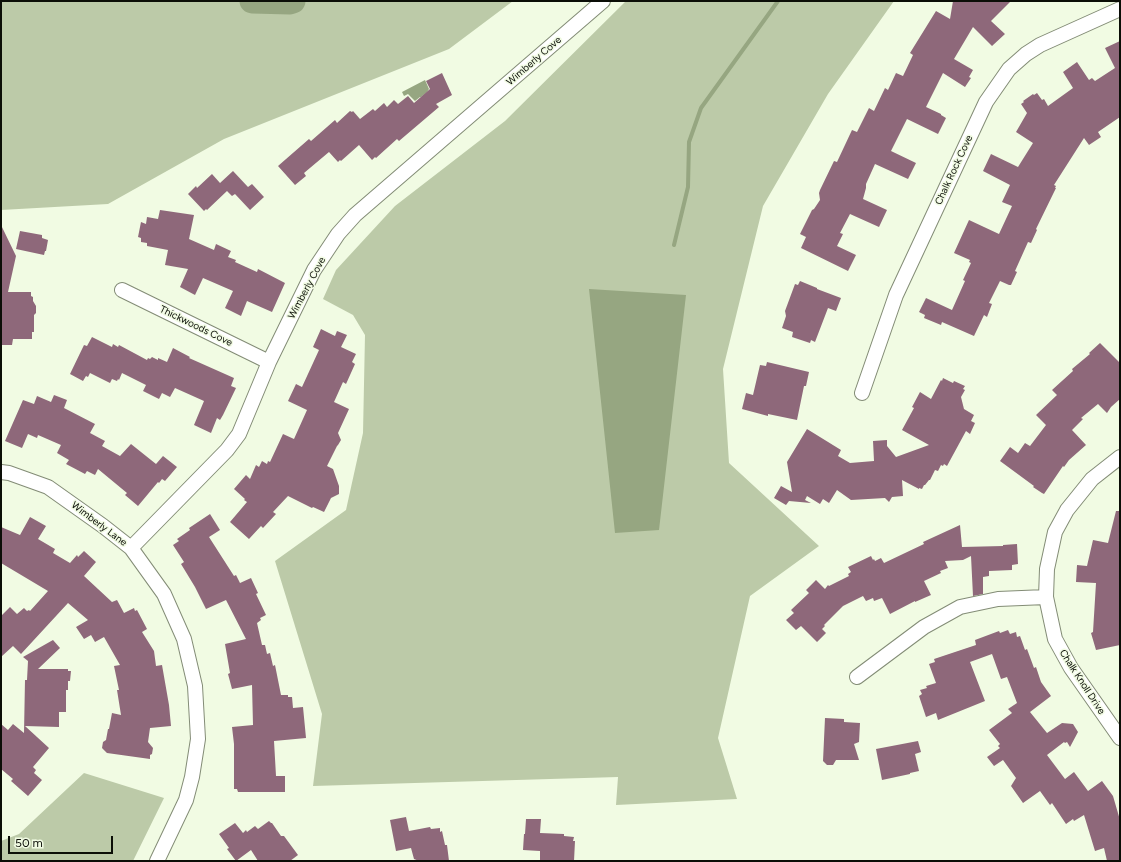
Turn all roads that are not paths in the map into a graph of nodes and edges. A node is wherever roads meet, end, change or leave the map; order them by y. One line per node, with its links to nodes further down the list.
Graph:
1 (603, 1): 4 (street, Wimberly Cove)
2 (1120, 9): 5 (street, Chalk Rock Cove)
3 (122, 290): 4 (street, Thickwoods Cove)
4 (270, 362): 8 (street, Wimberly Cove)
5 (862, 393)
6 (1120, 457): 9 (street, Chalk Knoll Drive)
7 (1, 472): 8 (street, Wimberly Lane)
8 (130, 548): 12 (street, Wimberly Lane)
9 (1046, 597): 10 (street); 11 (street, Chalk Knoll Drive)
10 (857, 677)
11 (1120, 738)
12 (158, 861)

